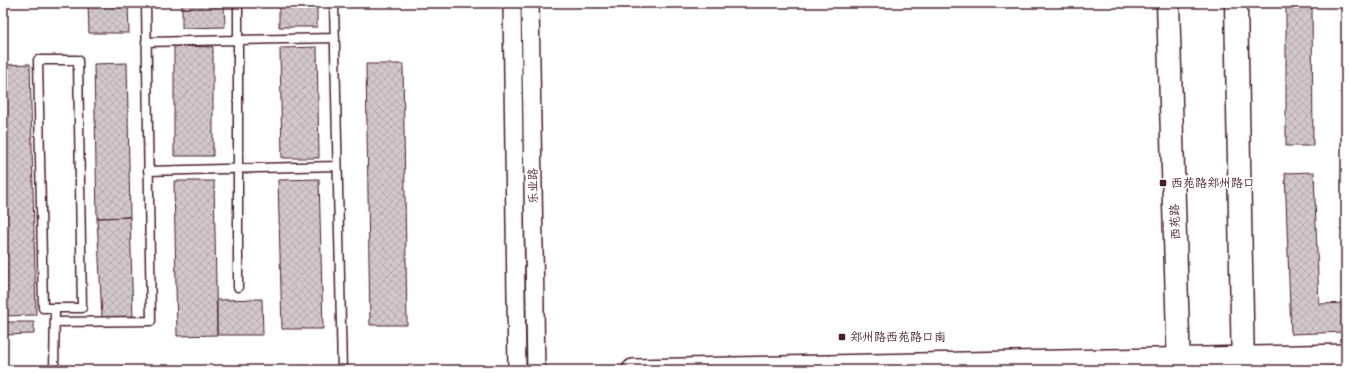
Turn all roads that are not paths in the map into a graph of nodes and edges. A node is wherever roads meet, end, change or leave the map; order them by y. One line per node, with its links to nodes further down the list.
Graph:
1 (146, 3): 10 (lane)
2 (238, 3): 9 (lane)
3 (334, 3): 8 (lane)
4 (512, 3): 22 (street, 乐业路)
5 (530, 3): 23 (street, 乐业路)
6 (1168, 3): 19 (main road, 西苑路)
7 (1236, 3): 18 (main road)
8 (335, 38): 9 (lane); 11 (lane)
9 (238, 40): 10 (lane); 12 (lane)
10 (146, 42): 13 (lane)
11 (336, 166): 12 (lane); 21 (lane)
12 (238, 168): 13 (lane); 14 (lane)
13 (148, 171): 16 (lane)
14 (238, 287)
15 (55, 308): 15 (lane); 16 (lane)
16 (55, 322): 20 (lane)
17 (1346, 355): 18 (street)
18 (1243, 363): 19 (street)
19 (1179, 364): 24 (street)
20 (54, 370)
21 (342, 370)
22 (517, 370)
23 (536, 370)
24 (633, 370)

